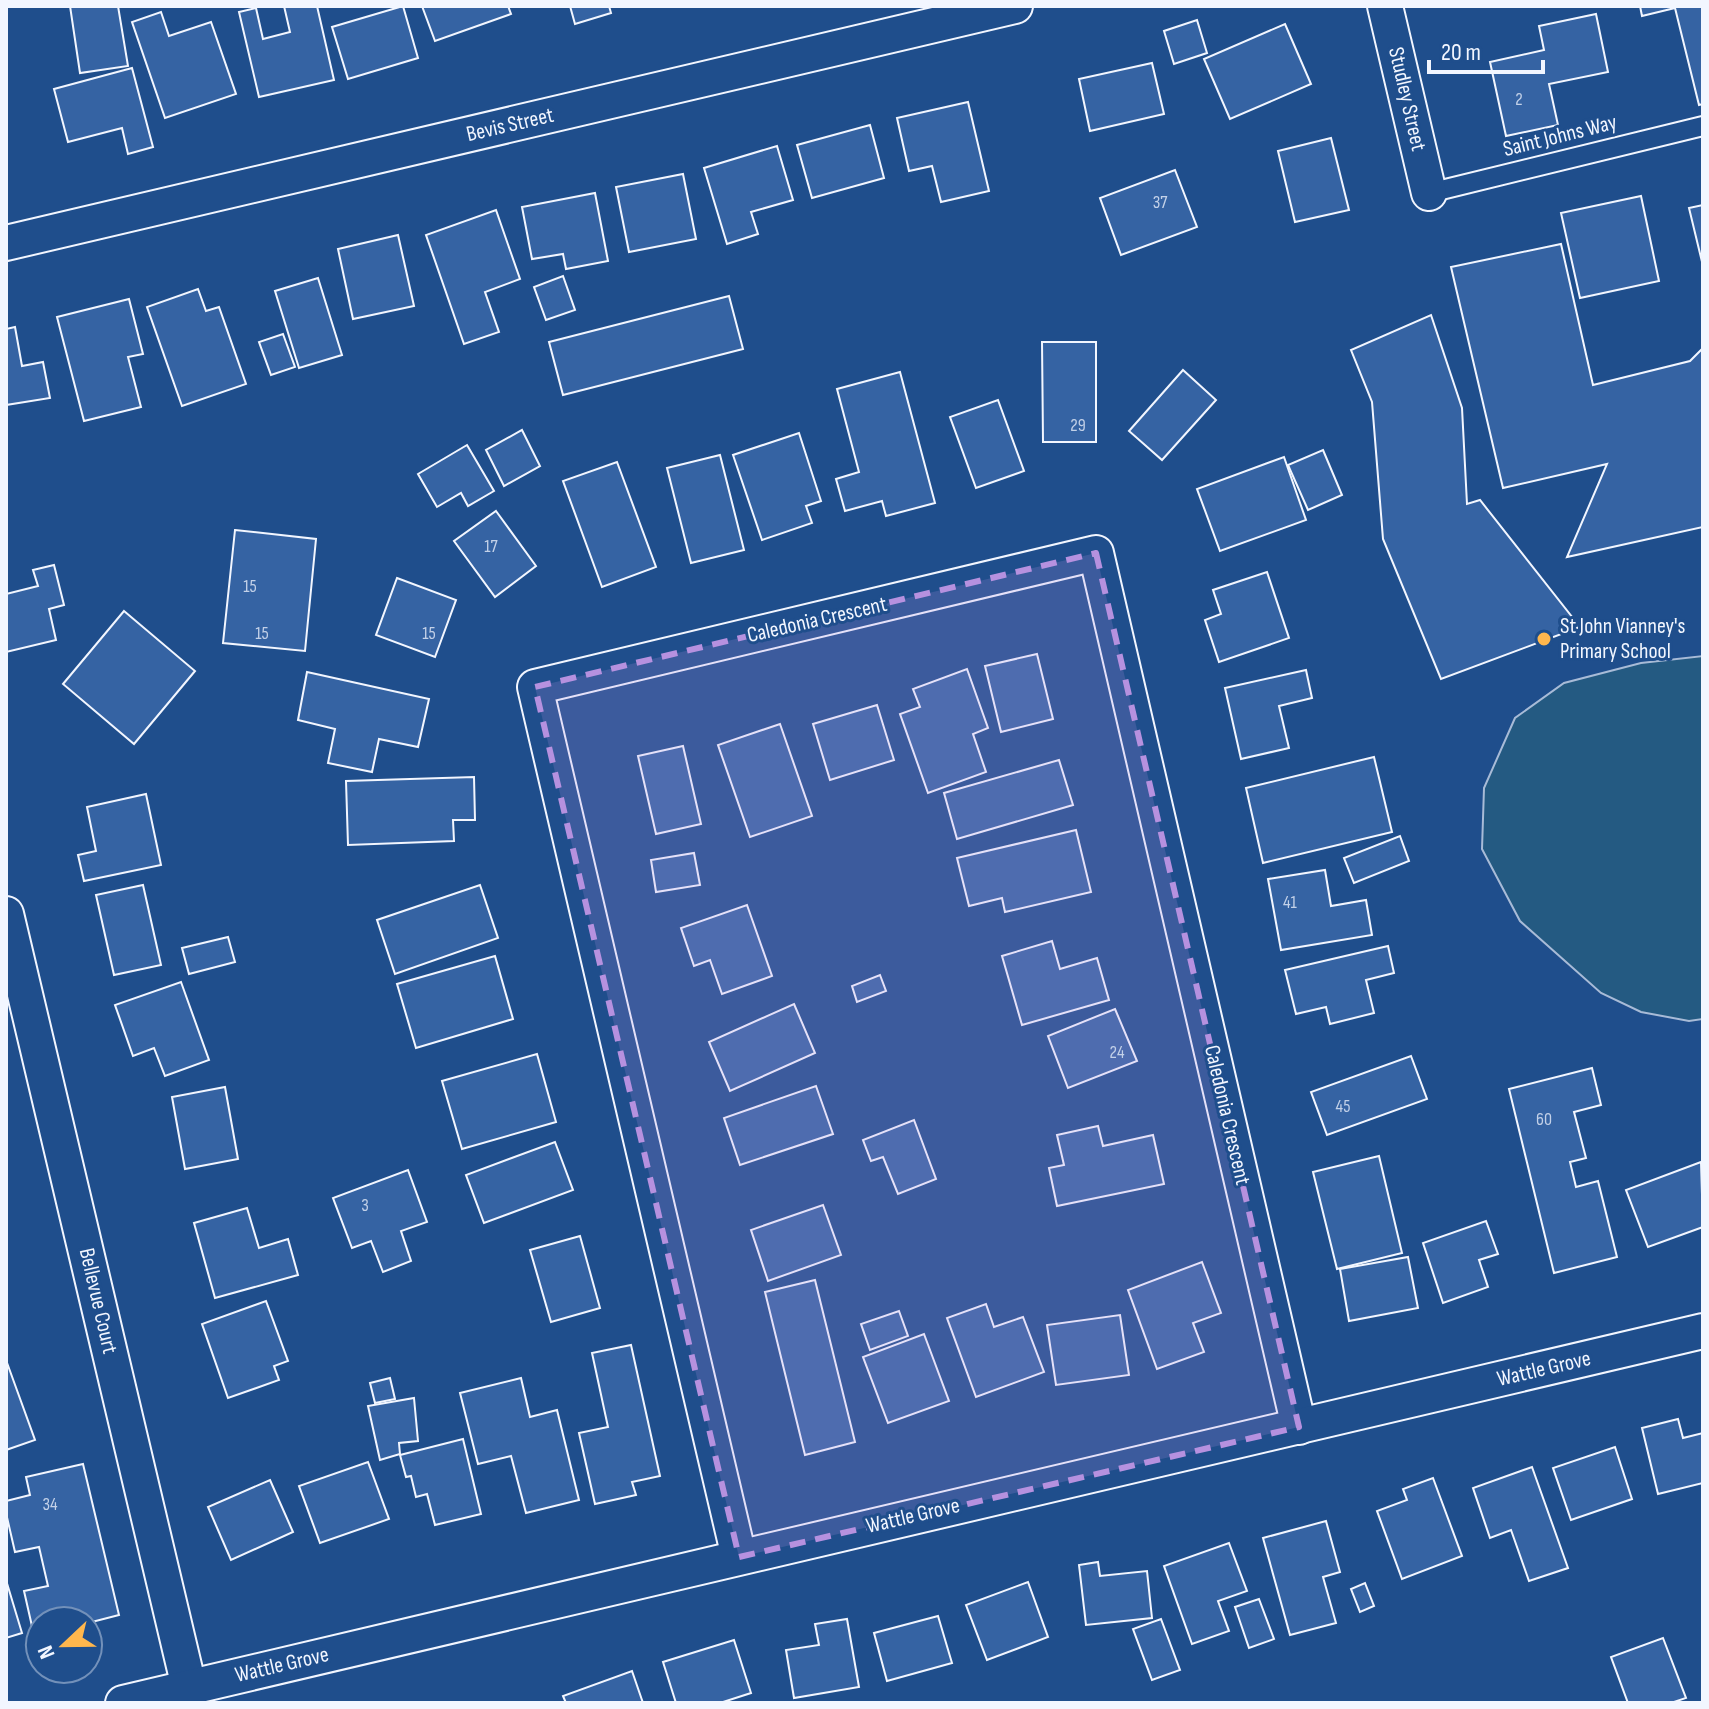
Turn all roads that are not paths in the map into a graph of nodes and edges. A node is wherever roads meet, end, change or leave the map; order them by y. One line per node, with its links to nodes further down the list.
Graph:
1 (1015, 6): 5 (street, Bevis Street)
2 (1385, 6): 4 (street, Studley Street)
3 (1703, 126): 4 (lane, Saint Johns Way)
4 (1429, 193)
5 (6, 243)
6 (6, 914): 10 (street, Bellevue Court)
7 (1703, 1331): 8 (street, Wattle Grove)
8 (1299, 1427): 9 (street, Wattle Grove); 9 (street, Caledonia Crescent)
9 (739, 1557): 10 (street, Wattle Grove)
10 (189, 1687): 11 (street, Wattle Grove)
11 (123, 1703)

